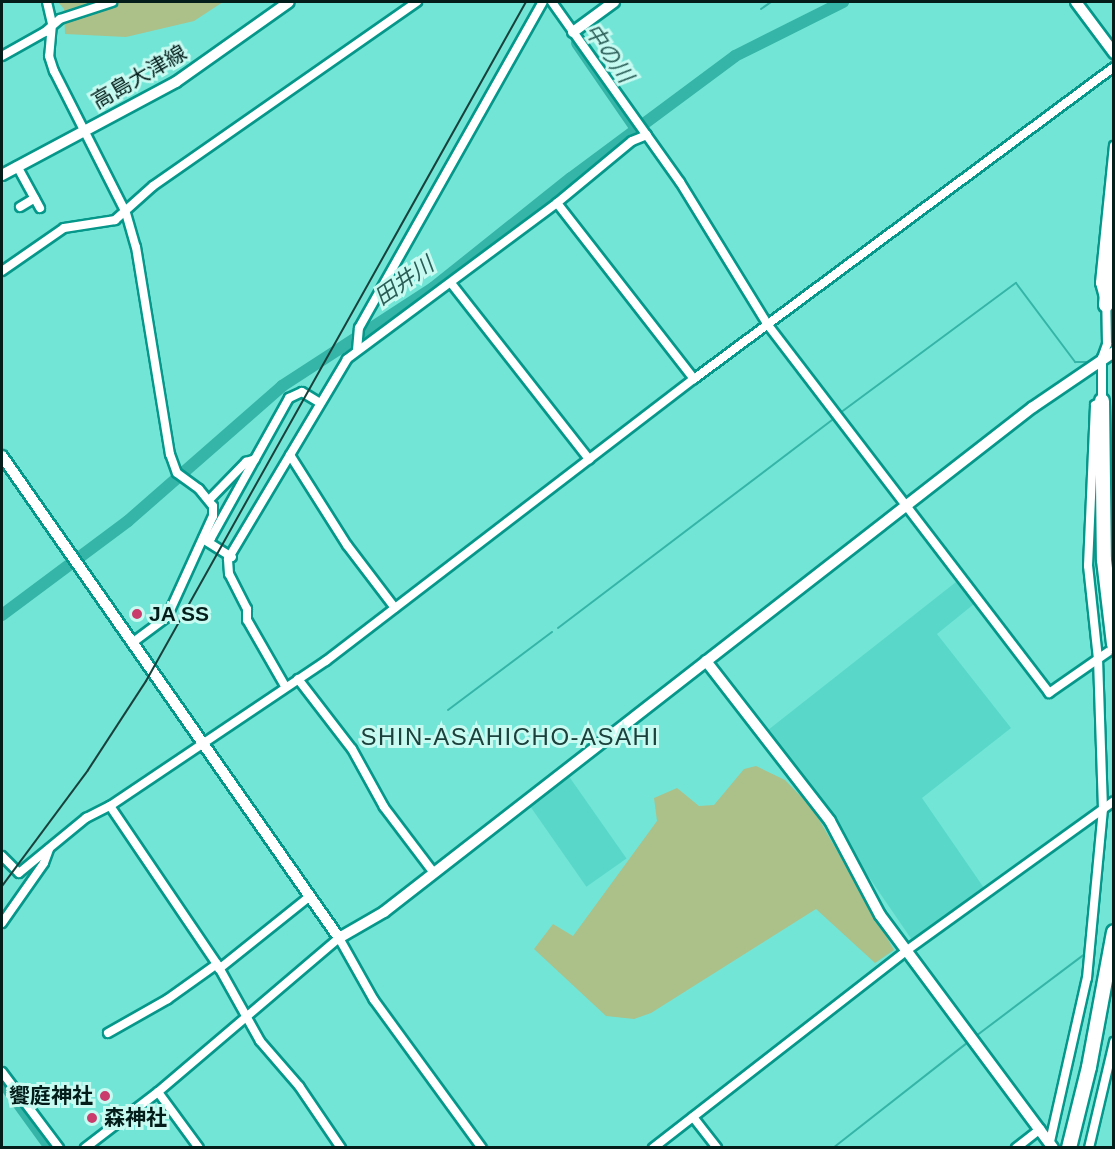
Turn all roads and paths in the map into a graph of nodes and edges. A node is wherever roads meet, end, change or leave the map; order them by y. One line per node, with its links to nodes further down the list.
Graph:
1 (47, 2): 9 (street)
2 (112, 2): 9 (street)
3 (289, 2): 14 (street, 高島大津線)
4 (417, 2): 24 (street)
5 (543, 2): 29 (street)
6 (552, 2): 10 (street)
7 (615, 2): 10 (street)
8 (1076, 2): 11 (street)
9 (52, 24): 12 (street); 14 (street)
10 (573, 32): 15 (street)
11 (1113, 52)
12 (2, 56)
13 (1113, 67): 28 (street)
14 (85, 130): 17 (street, 高島大津線); 24 (street)
15 (647, 135): 20 (street); 28 (street)
16 (1113, 146): 27 (street)
17 (17, 166): 18 (street, 高島大津線); 19 (street)
18 (2, 175)
19 (35, 198): 21 (street); 22 (street)
20 (557, 203): 26 (street); 32 (street)
21 (20, 207)
22 (40, 208)
23 (1113, 209): 27 (highway)
24 (126, 213): 25 (street); 39 (street)
25 (2, 271)
26 (451, 283): 29 (street); 38 (street)
27 (1106, 304): 31 (street)
28 (768, 325): 32 (street); 40 (street)
29 (357, 348): 34 (street)
30 (1113, 352): 31 (street)
31 (1102, 358): 33 (street); 40 (street)
32 (694, 379): 38 (street)
33 (1102, 401): 45 (highway); 46 (street)
34 (320, 403): 35 (street); 37 (street)
35 (290, 455): 42 (street); 43 (street)
36 (2, 456): 44 (street)
37 (255, 459): 39 (street); 41 (street)
38 (589, 459): 43 (street)
39 (210, 499): 41 (street)
40 (907, 504): 46 (street); 47 (street)
41 (203, 539): 42 (street); 44 (street)
42 (232, 556): 49 (street)
43 (395, 608): 48 (street)
44 (132, 643): 50 (street)
45 (1111, 648): 46 (street)
46 (1098, 659): 53 (street)
47 (705, 661): 56 (street); 61 (street)
48 (298, 679): 49 (street); 56 (street)
49 (285, 686): 50 (street)
50 (204, 743): 52 (street); 57 (street)
51 (1113, 801): 53 (street)
52 (110, 806): 54 (street); 62 (street)
53 (1103, 809): 61 (street); 72 (street)
54 (50, 846): 55 (street); 58 (street)
55 (2, 856)
56 (435, 873): 60 (street)
57 (310, 896): 60 (street); 62 (street)
58 (2, 922)
59 (1113, 932): 81 (highway)
60 (339, 938): 63 (street); 77 (street)
61 (906, 951): 70 (street); 71 (street)
62 (218, 966): 63 (street); 64 (street)
63 (246, 1014): 69 (street); 76 (street)
64 (108, 1033)
65 (1113, 1042): 68 (street)
66 (2, 1072): 73 (street)
67 (1113, 1084): 68 (street)
68 (1104, 1091): 82 (street)
69 (158, 1092): 74 (street); 75 (street)
70 (693, 1117): 78 (street); 79 (street)
71 (1040, 1130): 72 (street); 80 (street)
72 (1050, 1146)
73 (59, 1147)
74 (85, 1148)
75 (199, 1148)
76 (341, 1148)
77 (482, 1148)
78 (653, 1148)
79 (717, 1148)
80 (1016, 1148)
81 (1069, 1148)
82 (1089, 1148)

